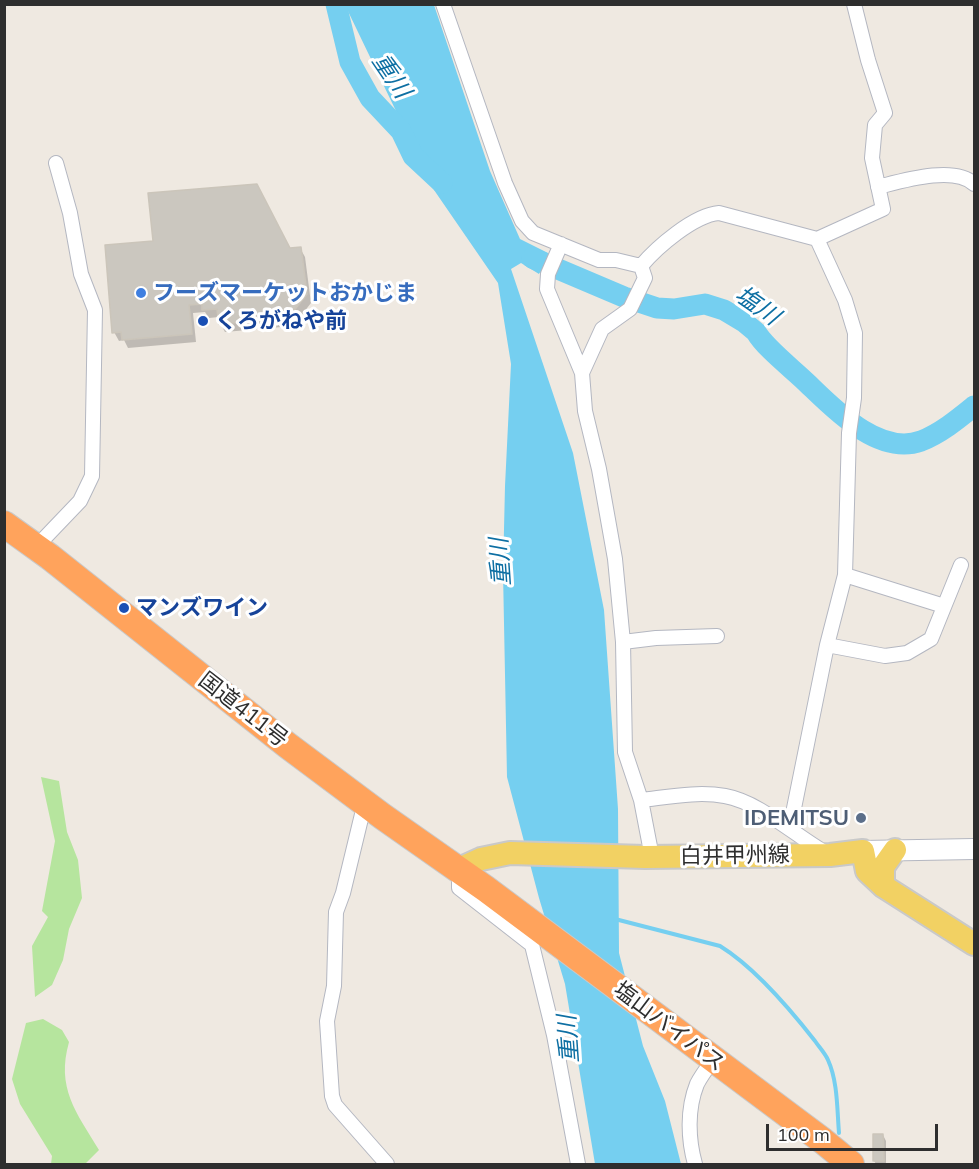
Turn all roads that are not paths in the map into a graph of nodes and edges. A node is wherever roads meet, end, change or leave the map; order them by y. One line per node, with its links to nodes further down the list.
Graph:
1 (443, 4): 7 (street)
2 (854, 4): 5 (street)
3 (56, 163): 11 (street)
4 (975, 184): 5 (street)
5 (879, 187): 6 (street)
6 (817, 239): 8 (street); 13 (street)
7 (561, 244): 8 (street); 9 (street)
8 (643, 272): 9 (street)
9 (582, 373): 16 (street)
10 (4, 524): 11 (highway, 国道411号)
11 (36, 547): 19 (highway, 国道411号)
12 (961, 565): 14 (street)
13 (845, 574): 14 (street); 17 (street)
14 (944, 606): 17 (street)
15 (717, 636): 16 (street)
16 (623, 642): 18 (street)
17 (827, 645): 20 (street)
18 (641, 800): 20 (street); 25 (street)
19 (364, 802): 26 (highway, 国道411号); 31 (street)
20 (790, 828): 24 (street)
21 (975, 849): 22 (street)
22 (895, 850): 23 (street); 27 (main road)
23 (863, 851): 24 (main road, 白井甲州線); 27 (main road)
24 (830, 855): 25 (main road, 白井甲州線)
25 (648, 857): 26 (main road, 白井甲州線)
26 (459, 869): 28 (highway, 国道411号); 32 (street)
27 (883, 886): 29 (main road)
28 (486, 889): 30 (highway, 塩山バイパス)
29 (975, 944)
30 (708, 1057): 33 (street); 34 (highway, 塩山バイパス)
31 (387, 1164)
32 (578, 1164)
33 (695, 1164)
34 (851, 1164)

